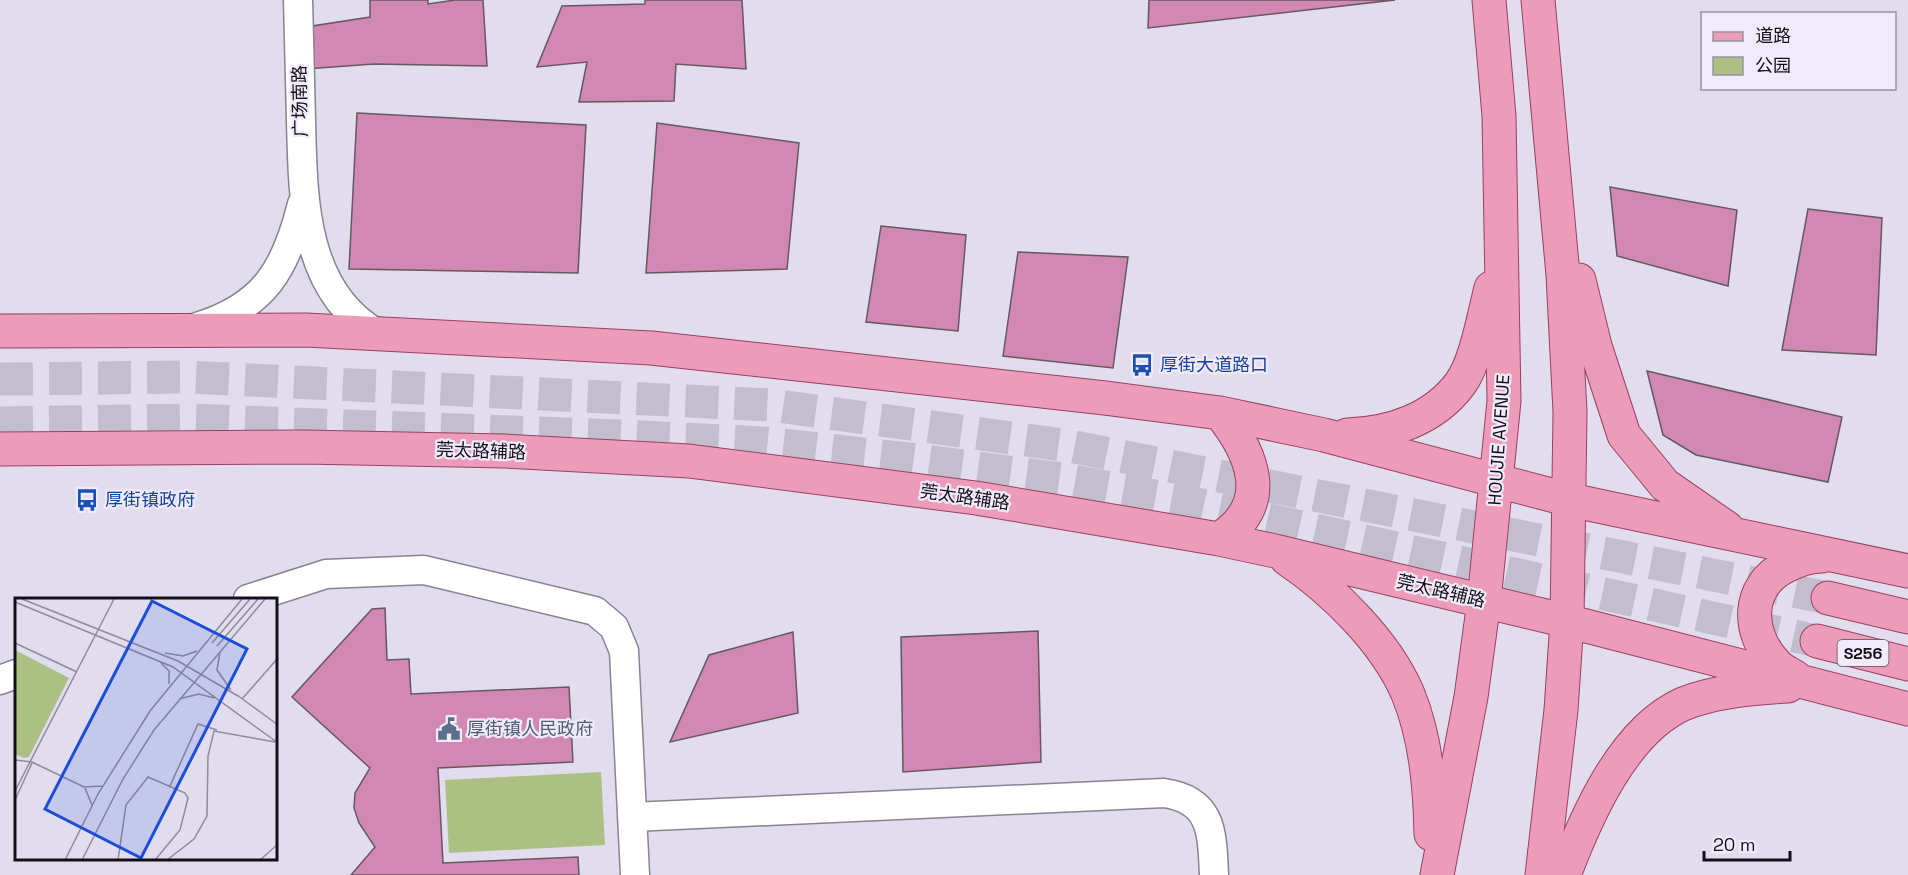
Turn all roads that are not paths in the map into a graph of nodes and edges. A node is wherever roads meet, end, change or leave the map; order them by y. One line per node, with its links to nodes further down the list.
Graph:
1 (298, 0): 5 (street, 广场南路)
2 (1489, 0): 6 (main road, HOUJIE AVENUE)
3 (1538, 0): 4 (main road)
4 (1550, 111): 14 (main road); 16 (main road)
5 (303, 202): 7 (street); 9 (street)
6 (1501, 206): 11 (main road); 13 (main road, HOUJIE AVENUE)
7 (184, 330): 8 (main road); 9 (main road)
8 (0, 331)
9 (378, 334): 10 (main road)
10 (1220, 413): 11 (main road); 15 (main road)
11 (1324, 435): 13 (main road)
12 (0, 449): 15 (main road, 莞太路辅路 / S256)
13 (1497, 481): 14 (main road); 22 (main road, HOUJIE AVENUE)
14 (1570, 500): 16 (main road); 24 (main road)
15 (1219, 539): 17 (main road, 莞太路辅路 / S256)
16 (1753, 540): 18 (main road)
17 (1275, 551): 22 (main road, 莞太路辅路 / S256); 34 (main road)
18 (1836, 556): 19 (main road); 29 (main road)
19 (1908, 571)
20 (251, 598): 31 (street)
21 (1828, 598): 23 (main road, S256)
22 (1484, 601): 24 (main road, 莞太路辅路 / S256); 35 (main road, HOUJIE AVENUE)
23 (1908, 617)
24 (1567, 621): 29 (main road, 莞太路辅路 / S256); 36 (main road)
25 (1817, 641): 26 (main road, S256)
26 (1908, 664)
27 (15, 674): 28 (street)
28 (0, 680)
29 (1807, 684): 30 (main road, 莞太路辅路 / S256); 37 (main road)
30 (1908, 709)
31 (632, 818): 32 (street); 33 (street)
32 (634, 875)
33 (1214, 875)
34 (1432, 875)
35 (1437, 875)
36 (1542, 875)
37 (1564, 875)

